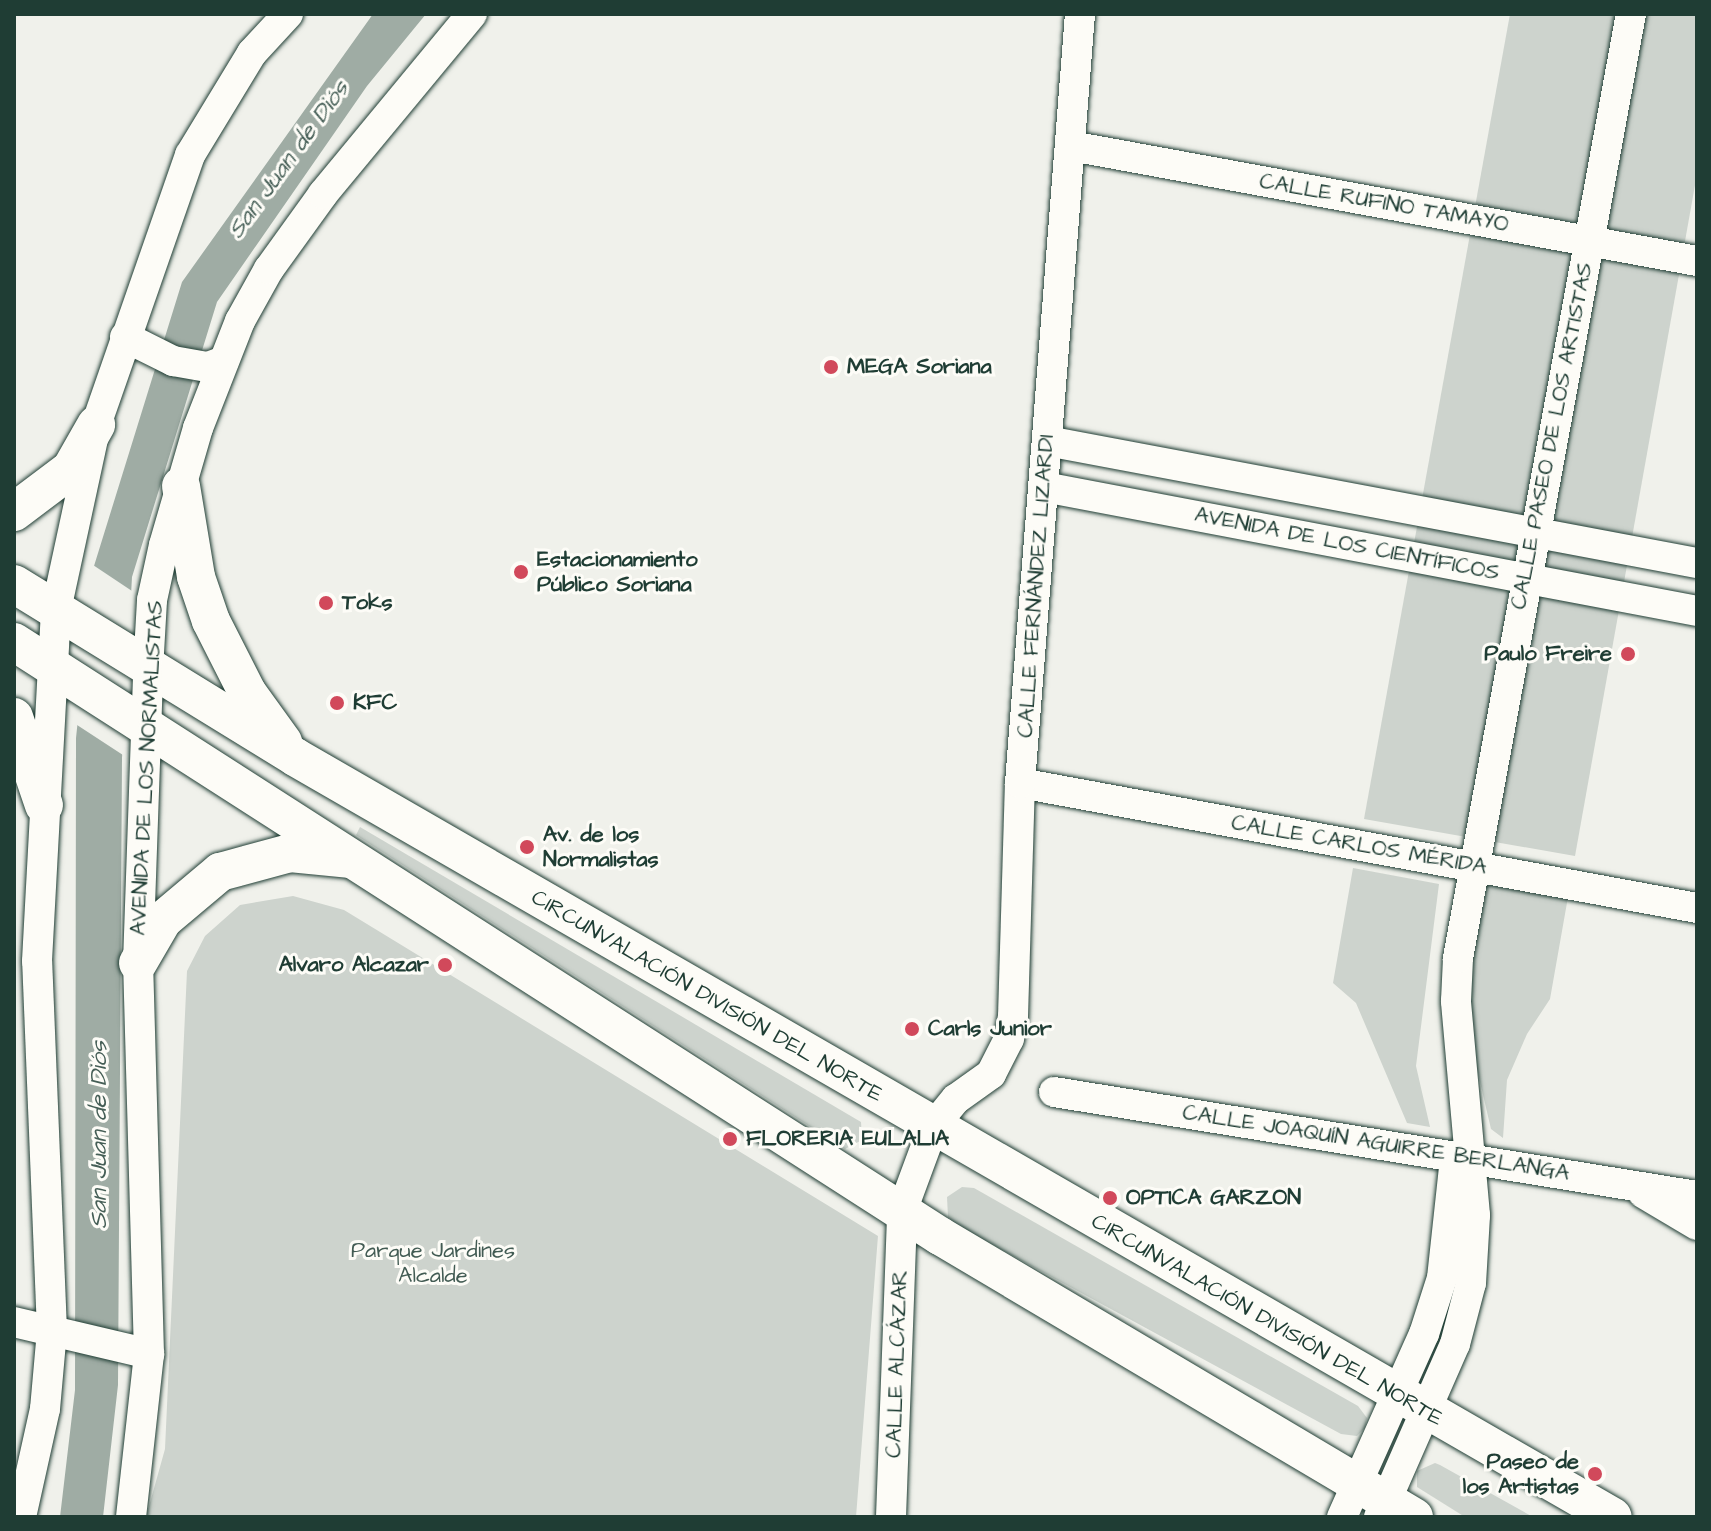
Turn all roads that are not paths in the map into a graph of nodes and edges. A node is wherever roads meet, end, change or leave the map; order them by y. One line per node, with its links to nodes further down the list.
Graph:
1 (288, 14): 8 (street)
2 (472, 14): 9 (street, AVENIDA DE LOS NORMALISTAS)
3 (1080, 14): 5 (street, CALLE FERNÁNDEZ LIZARDI)
4 (1631, 14): 6 (street, CALLE PASEO DE LOS ARTISTAS)
5 (1071, 146): 6 (street, CALLE RUFINO TAMAYO); 11 (street, CALLE FERNÁNDEZ LIZARDI)
6 (1589, 241): 7 (street, CALLE RUFINO TAMAYO); 15 (street, CALLE PASEO DE LOS ARTISTAS)
7 (1697, 261)
8 (132, 342): 9 (street); 10 (street)
9 (216, 364): 12 (street, AVENIDA DE LOS NORMALISTAS)
10 (96, 425): 14 (main road); 20 (street)
11 (1047, 441): 13 (street, CALLE FERNÁNDEZ LIZARDI); 15 (street, AVENIDA DE LOS CIENTÍFICOS)
12 (181, 486): 22 (street, AVENIDA DE LOS NORMALISTAS); 26 (main road)
13 (1044, 487): 17 (street, AVENIDA DE LOS CIENTÍFICOS); 27 (street, CALLE FERNÁNDEZ LIZARDI)
14 (14, 512)
15 (1534, 533): 16 (street, AVENIDA DE LOS CIENTÍFICOS); 17 (street, CALLE PASEO DE LOS ARTISTAS)
16 (1697, 563)
17 (1526, 578): 19 (street, AVENIDA DE LOS CIENTÍFICOS); 30 (street, CALLE PASEO DE LOS ARTISTAS)
18 (14, 584): 20 (main road, CIRCUNVALACIÓN DIVISIÓN DEL NORTE)
19 (1697, 611)
20 (60, 613): 22 (main road, CIRCUNVALACIÓN DIVISIÓN DEL NORTE); 23 (street)
21 (14, 642): 23 (main road)
22 (144, 668): 25 (street, AVENIDA DE LOS NORMALISTAS); 26 (main road, CIRCUNVALACIÓN DIVISIÓN DEL NORTE)
23 (58, 669): 25 (main road); 28 (street)
24 (14, 717): 28 (main road)
25 (142, 721): 29 (main road); 32 (street, AVENIDA DE LOS NORMALISTAS)
26 (295, 757): 34 (main road, CIRCUNVALACIÓN DIVISIÓN DEL NORTE)
27 (1020, 783): 30 (street, CALLE CARLOS MÉRIDA); 34 (street, CALLE FERNÁNDEZ LIZARDI)
28 (44, 805): 41 (street)
29 (362, 863): 32 (main road); 38 (main road)
30 (1471, 866): 31 (street, CALLE CARLOS MÉRIDA); 35 (street, CALLE PASEO DE LOS ARTISTAS)
31 (1697, 908)
32 (138, 963): 42 (street, AVENIDA DE LOS NORMALISTAS)
33 (1054, 1092): 35 (street, CALLE JOAQUÍN AGUIRRE BERLANGA)
34 (933, 1127): 38 (street, CALLE ALCÁZAR); 43 (main road, CIRCUNVALACIÓN DIVISIÓN DEL NORTE)
35 (1464, 1155): 36 (street, CALLE JOAQUÍN AGUIRRE BERLANGA); 43 (street, CALLE PASEO DE LOS ARTISTAS)
36 (1623, 1182): 37 (street, CALLE JOAQUÍN AGUIRRE BERLANGA); 39 (street)
37 (1697, 1196)
38 (902, 1211): 44 (main road); 47 (street, CALLE ALCÁZAR)
39 (1697, 1225)
40 (14, 1322): 41 (street)
41 (59, 1333): 42 (street); 45 (street)
42 (141, 1352): 46 (street, AVENIDA DE LOS NORMALISTAS)
43 (1412, 1404): 44 (street, CALLE PASEO DE LOS ARTISTAS); 49 (main road, CIRCUNVALACIÓN DIVISIÓN DEL NORTE)
44 (1384, 1504): 48 (street, CALLE PASEO DE LOS ARTISTAS)
45 (21, 1517)
46 (131, 1517)
47 (891, 1517)
48 (1342, 1517)
49 (1613, 1517)

